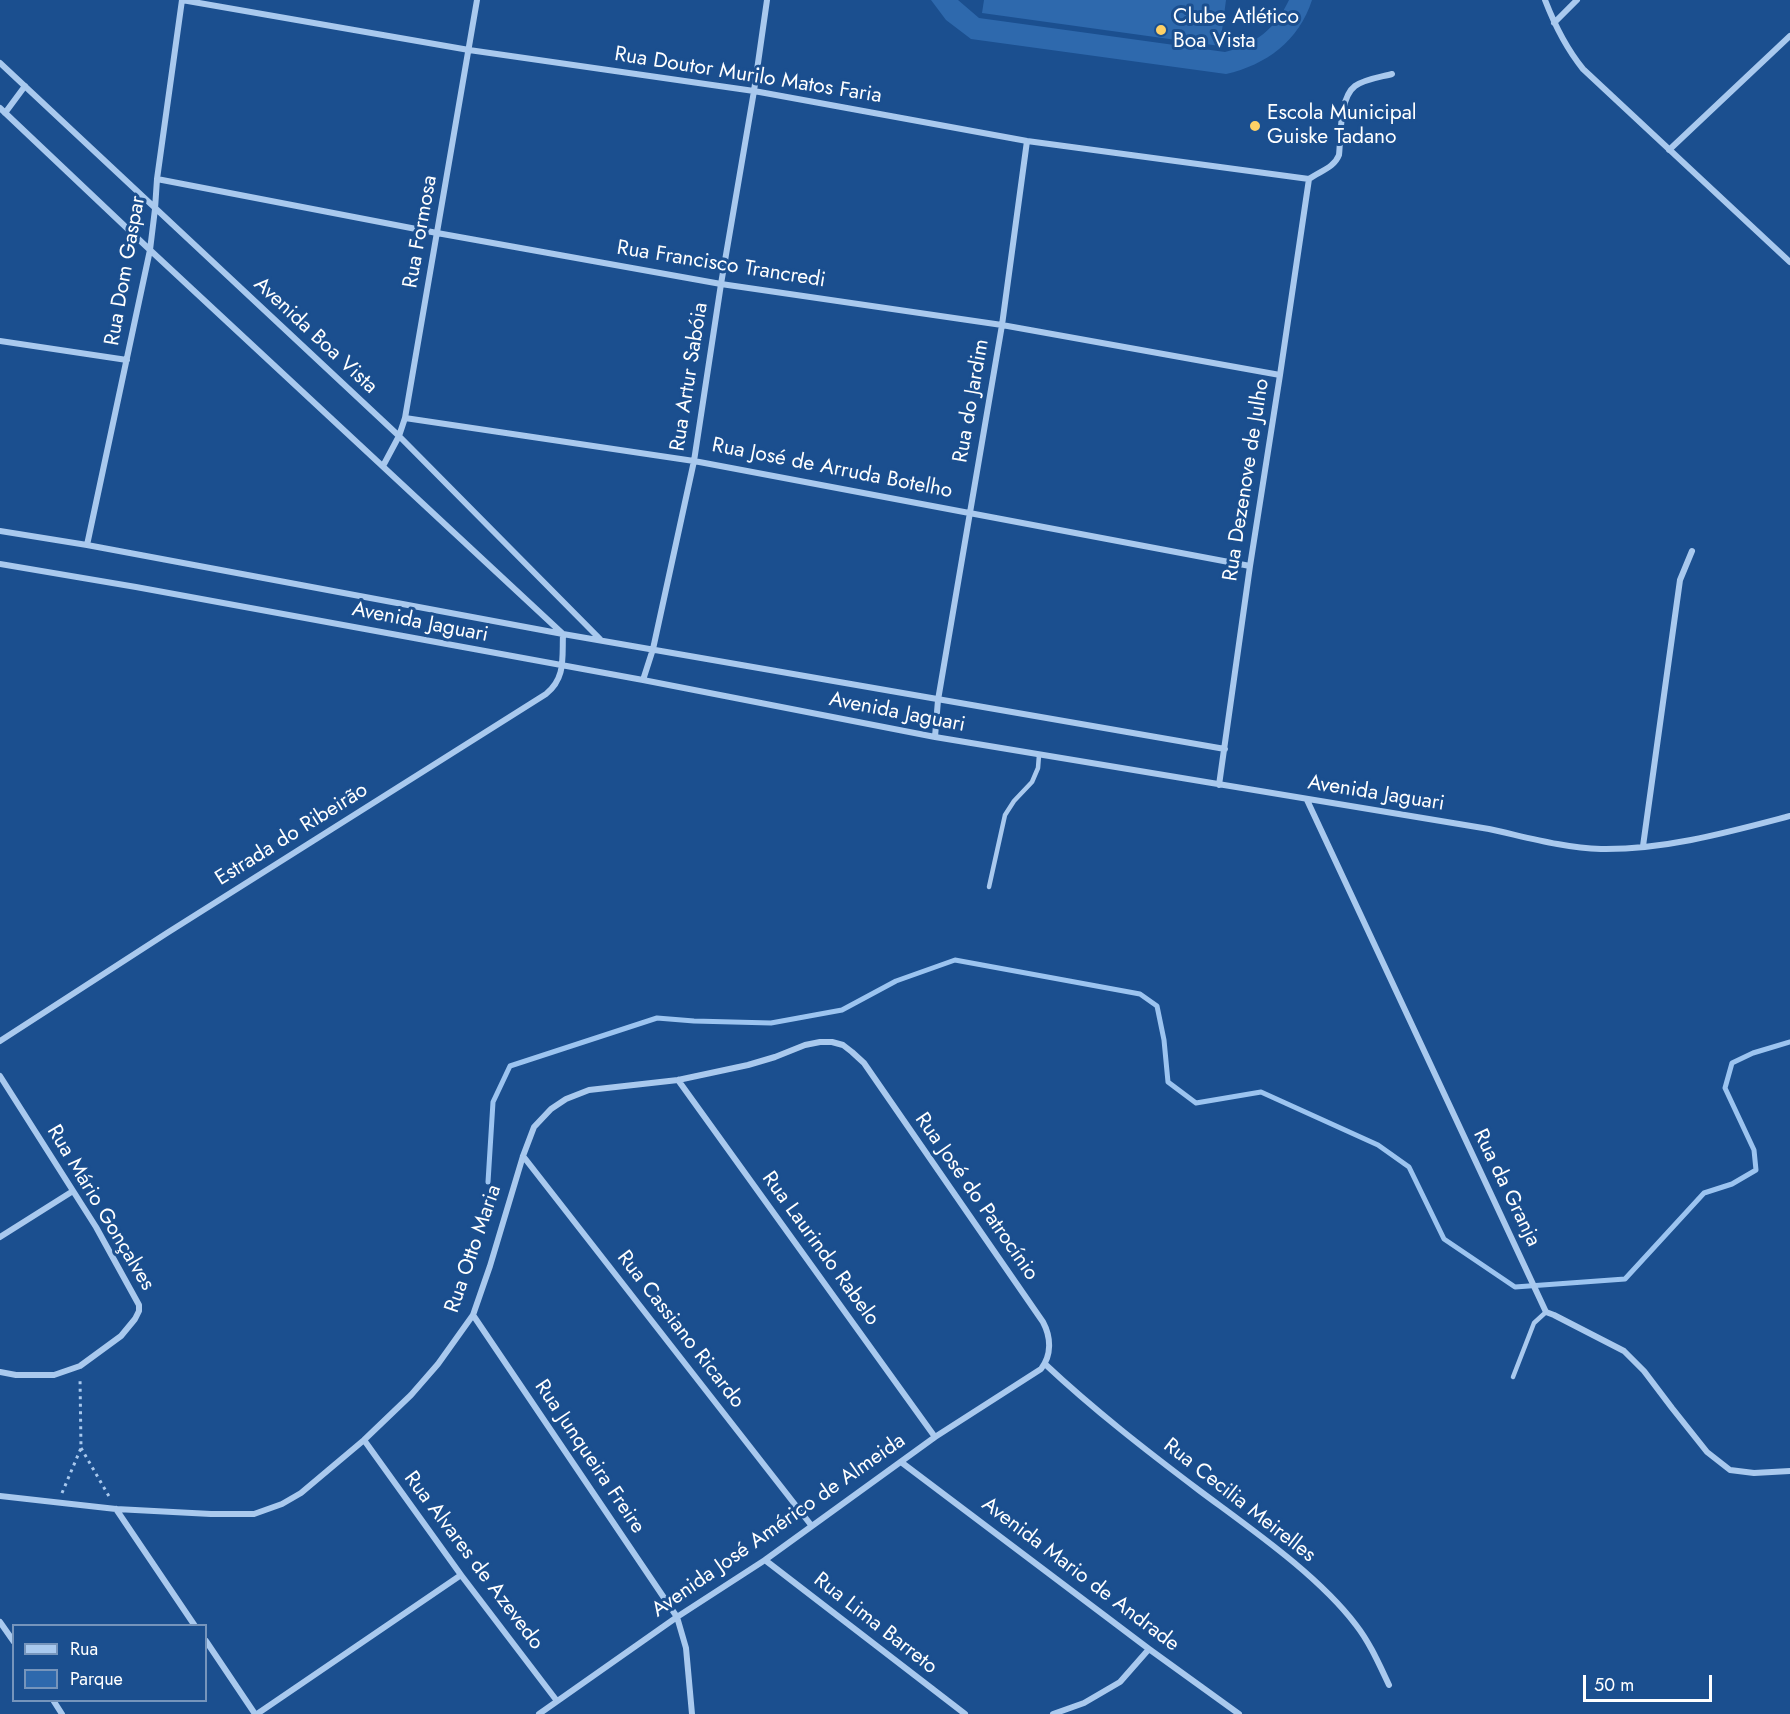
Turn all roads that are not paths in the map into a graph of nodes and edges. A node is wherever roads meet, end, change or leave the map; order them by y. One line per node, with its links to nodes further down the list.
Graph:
1 (182, 0): 8 (street, Rua Doutor Murilo Matos Faria); 16 (street, Rua Dom Gaspar)
2 (477, 0): 8 (street, Rua Formosa)
3 (767, 0): 12 (street, Rua Artur Sabóia)
4 (1545, 0): 6 (street)
5 (1577, 0): 6 (street)
6 (1554, 23): 15 (street)
7 (1790, 36): 15 (street)
8 (469, 50): 12 (street, Rua Doutor Murilo Matos Faria); 19 (street, Rua Formosa)
9 (0, 63): 11 (street, Avenida Boa Vista)
10 (1392, 74): 17 (street)
11 (25, 87): 13 (street); 18 (street, Avenida Boa Vista)
12 (754, 91): 14 (street, Rua Doutor Murilo Matos Faria); 22 (street, Rua Artur Sabóia)
13 (2, 111): 20 (street)
14 (1027, 141): 17 (street, Rua Doutor Murilo Matos Faria); 23 (street, Rua do Jardim)
15 (1669, 150): 21 (street)
16 (157, 179): 18 (street, Rua Dom Gaspar); 19 (street, Rua Francisco Trancredi)
17 (1309, 179): 26 (street, Rua Dezenove de Julho)
18 (155, 209): 20 (street, Rua Dom Gaspar); 28 (street, Avenida Boa Vista)
19 (437, 233): 22 (street, Rua Francisco Trancredi); 27 (street, Rua Formosa)
20 (150, 250): 25 (street, Rua Dom Gaspar); 30 (street)
21 (1790, 262)
22 (721, 284): 23 (street, Rua Francisco Trancredi); 29 (street, Rua Artur Sabóia)
23 (1002, 325): 26 (street, Rua Francisco Trancredi); 31 (street, Rua do Jardim)
24 (0, 341): 25 (street)
25 (128, 360): 33 (street, Rua Dom Gaspar)
26 (1281, 375): 36 (street, Rua Dezenove de Julho)
27 (405, 418): 28 (street, Rua Formosa); 29 (street, Rua José de Arruda Botelho)
28 (399, 436): 30 (street, Rua Formosa); 38 (street, Avenida Boa Vista)
29 (694, 461): 31 (street, Rua José de Arruda Botelho); 39 (street, Rua Artur Sabóia)
30 (383, 466): 37 (street)
31 (970, 512): 36 (street, Rua José de Arruda Botelho); 42 (street, Rua do Jardim)
32 (0, 531): 33 (street, Avenida Jaguari)
33 (87, 545): 37 (street, Avenida Jaguari)
34 (1692, 551): 49 (street)
35 (0, 564): 40 (street, Avenida Jaguari)
36 (1250, 566): 44 (street, Rua Dezenove de Julho)
37 (563, 633): 38 (street, Avenida Jaguari); 40 (street, Estrada do Ribeirão)
38 (601, 640): 39 (street, Avenida Jaguari)
39 (653, 650): 41 (street, Rua Artur Sabóia); 42 (street, Avenida Jaguari)
40 (561, 666): 41 (street, Avenida Jaguari); 51 (street, Estrada do Ribeirão)
41 (643, 680): 43 (street, Avenida Jaguari)
42 (938, 700): 43 (street, Rua do Jardim); 44 (street, Avenida Jaguari)
43 (935, 737): 45 (street, Avenida Jaguari)
44 (1224, 749): 46 (street, Rua Dezenove de Julho)
45 (1039, 755): 46 (street, Avenida Jaguari); 50 (lane)
46 (1220, 785): 47 (street, Avenida Jaguari)
47 (1307, 800): 49 (street, Avenida Jaguari); 58 (street, Rua da Granja)
48 (1790, 816): 49 (street, Avenida Jaguari)
49 (1643, 846)
50 (989, 887)
51 (0, 1041)
52 (852, 1052): 54 (street, Rua Otto Maria); 60 (street, Rua José do Patrocínio)
53 (0, 1076): 56 (street, Rua Mário Gonçalves)
54 (678, 1080): 55 (street, Rua Otto Maria); 63 (street, Rua Laurindo Rabelo)
55 (523, 1156): 59 (street, Rua Otto Maria); 69 (street, Rua Cassiano Ricardo)
56 (73, 1191): 57 (street); 61 (street, Rua Mário Gonçalves)
57 (0, 1237)
58 (1546, 1312): 62 (lane); 66 (street)
59 (473, 1315): 64 (street, Rua Otto Maria); 72 (street, Rua Junqueira Freire)
60 (1043, 1366): 63 (street, Avenida José Américo de Almeida); 78 (street, Rua Cecilia Meirelles)
61 (0, 1372)
62 (1513, 1377)
63 (935, 1437): 65 (street, Avenida José Américo de Almeida)
64 (364, 1440): 68 (street, Rua Otto Maria); 71 (street, Rua Alvares de Azevedo)
65 (901, 1462): 69 (street, Avenida José Américo de Almeida); 77 (street, Avenida Mario de Andrade)
66 (1790, 1471)
67 (0, 1496): 68 (street, Rua Otto Maria)
68 (116, 1509): 74 (street)
69 (811, 1525): 70 (street, Avenida José Américo de Almeida)
70 (765, 1560): 72 (street, Avenida José Américo de Almeida); 83 (street, Rua Lima Barreto)
71 (461, 1575): 79 (street, Rua Alvares de Azevedo); 80 (street)
72 (677, 1617): 79 (street, Avenida José Américo de Almeida); 82 (street, Rua Junqueira Freire)
73 (0, 1622): 75 (street)
74 (194, 1624)
75 (12, 1639)
76 (207, 1642): 80 (street)
77 (1149, 1649): 84 (street); 85 (street, Avenida Mario de Andrade)
78 (1389, 1685)
79 (557, 1701): 81 (street, Avenida José Américo de Almeida)
80 (256, 1714)
81 (539, 1714)
82 (692, 1714)
83 (965, 1714)
84 (1053, 1714)
85 (1239, 1714)

